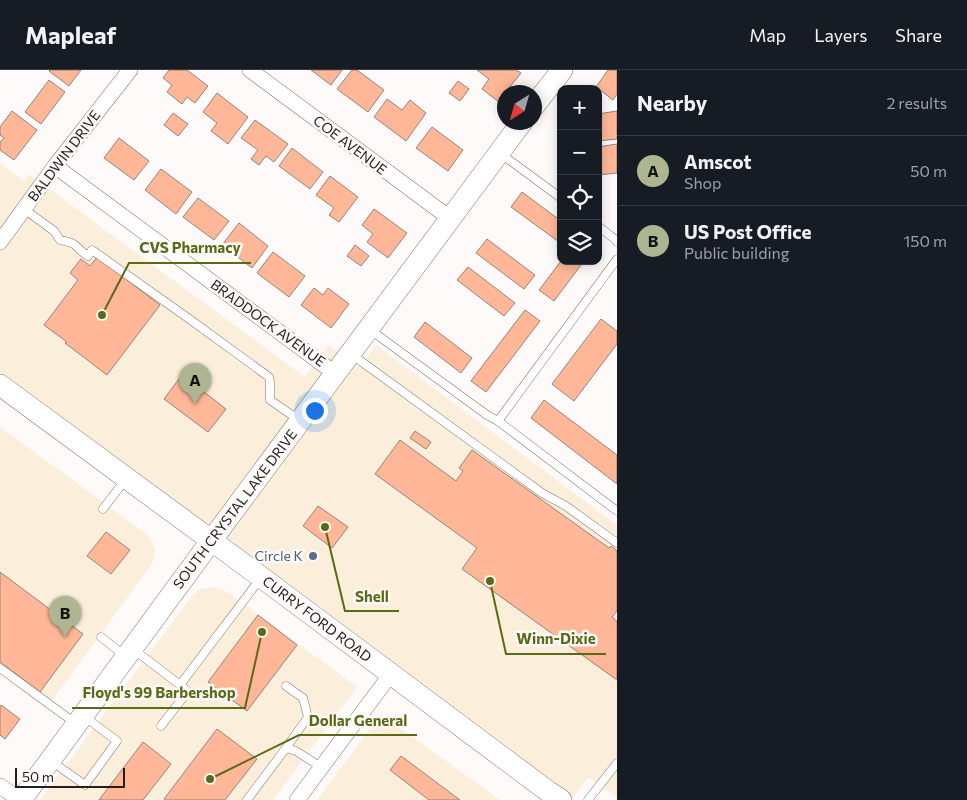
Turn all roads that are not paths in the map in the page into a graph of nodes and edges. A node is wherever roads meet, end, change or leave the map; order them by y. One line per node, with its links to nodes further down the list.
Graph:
1 (130, 70): 7 (street, BALDWIN DRIVE)
2 (250, 70): 10 (street, COE AVENUE)
3 (562, 70): 4 (street)
4 (542, 96)
5 (516, 130): 6 (street, SOUTH CRYSTAL LAKE DRIVE)
6 (500, 152): 8 (lane); 10 (street, SOUTH CRYSTAL LAKE DRIVE)
7 (55, 166): 9 (street, BALDWIN DRIVE); 17 (street, BRADDOCK AVENUE)
8 (557, 195)
9 (24, 208): 12 (street, BALDWIN DRIVE); 20 (lane)
10 (451, 219): 15 (street, SOUTH CRYSTAL LAKE DRIVE)
11 (602, 229): 13 (lane)
12 (0, 242)
13 (617, 242)
14 (617, 259): 19 (lane)
15 (369, 329): 16 (street, SOUTH CRYSTAL LAKE DRIVE); 19 (lane)
16 (351, 354): 17 (street, SOUTH CRYSTAL LAKE DRIVE); 25 (lane)
17 (336, 374): 20 (street, SOUTH CRYSTAL LAKE DRIVE)
18 (0, 385): 21 (street, CURRY FORD ROAD)
19 (498, 421): 23 (lane)
20 (300, 422): 24 (street, SOUTH CRYSTAL LAKE DRIVE)
21 (126, 478): 22 (lane); 24 (street, CURRY FORD ROAD)
22 (104, 509)
23 (617, 511)
24 (211, 541): 26 (street, CURRY FORD ROAD); 28 (street, SOUTH CRYSTAL LAKE DRIVE)
25 (617, 543)
26 (261, 577): 30 (street, CURRY FORD ROAD); 31 (lane)
27 (101, 637): 28 (lane)
28 (129, 653): 31 (lane); 33 (street, SOUTH CRYSTAL LAKE DRIVE)
29 (0, 668): 33 (lane)
30 (391, 674): 38 (street); 44 (street, CURRY FORD ROAD)
31 (180, 685): 34 (lane)
32 (286, 686): 35 (lane)
33 (79, 720): 36 (street, SOUTH CRYSTAL LAKE DRIVE); 36 (lane)
34 (161, 726)
35 (286, 748): 38 (lane); 42 (lane)
36 (50, 760): 41 (street, SOUTH CRYSTAL LAKE DRIVE)
37 (617, 763): 39 (lane)
38 (321, 768): 43 (street)
39 (614, 773): 45 (lane)
40 (0, 786): 41 (street)
41 (24, 797)
42 (247, 800)
43 (297, 800)
44 (561, 800)
45 (588, 800)

